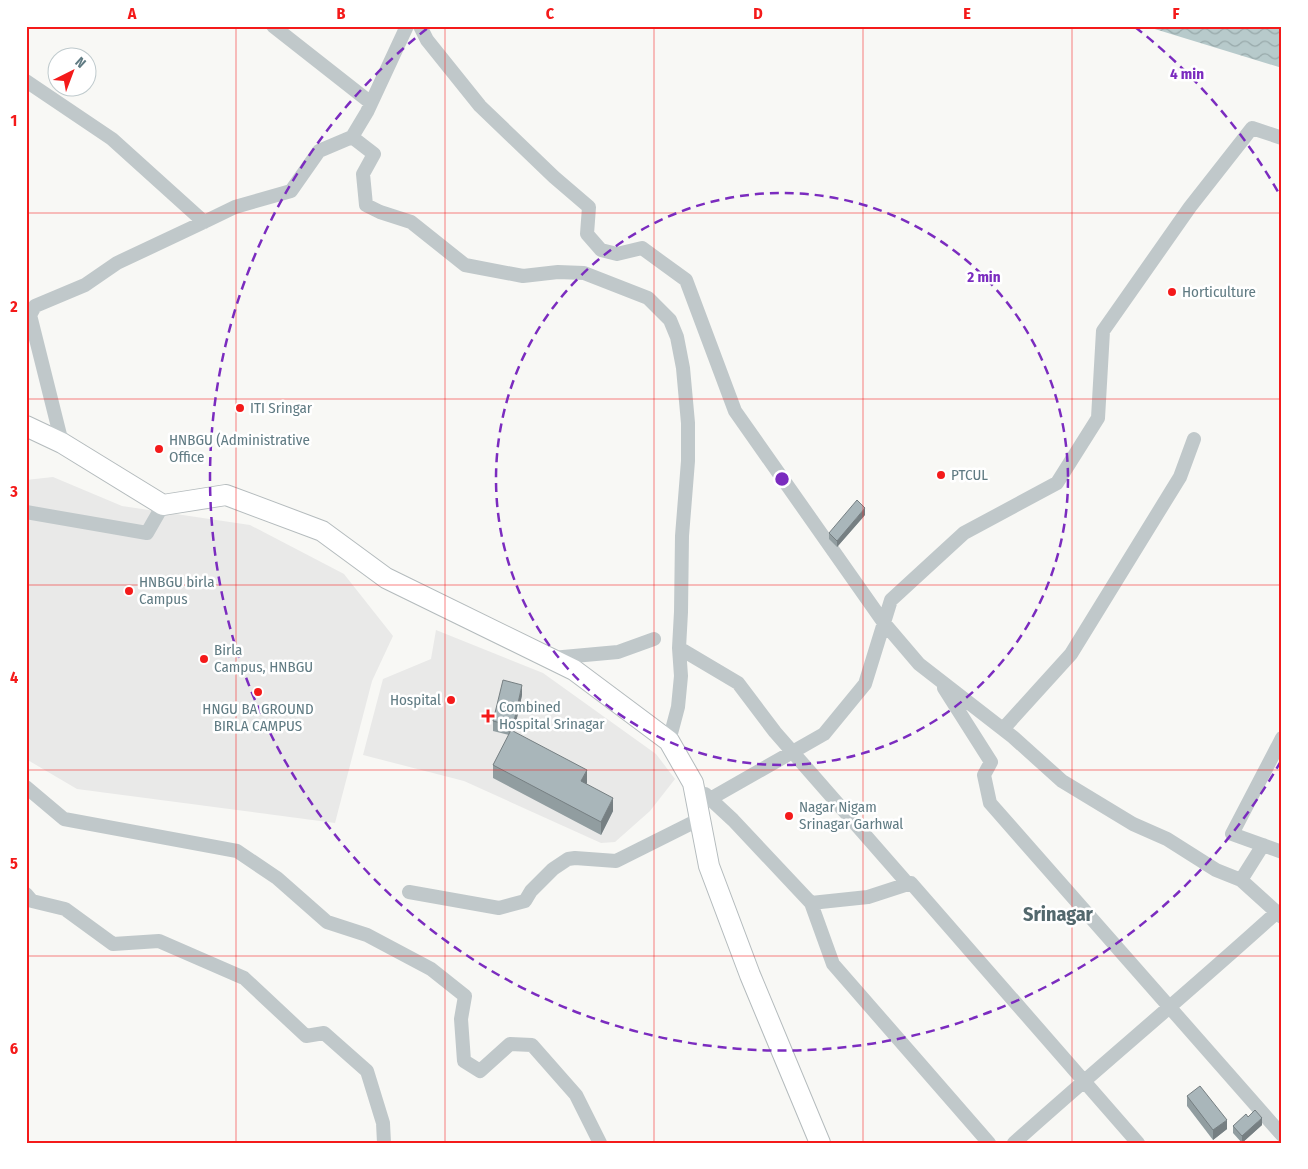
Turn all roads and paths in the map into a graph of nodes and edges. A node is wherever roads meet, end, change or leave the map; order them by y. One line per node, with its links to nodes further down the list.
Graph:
1 (273, 26): 5 (street)
2 (407, 26): 5 (street)
3 (420, 26): 15 (street)
4 (26, 81): 8 (street)
5 (371, 103): 6 (street)
6 (352, 137): 8 (street); 17 (street)
7 (1282, 138): 15 (street)
8 (204, 222): 9 (street)
9 (28, 312): 12 (street)
10 (26, 426): 12 (highway)
11 (1194, 439): 20 (street)
12 (62, 443): 13 (highway)
13 (163, 505): 14 (street); 18 (highway)
14 (26, 512)
15 (884, 623): 19 (street); 23 (street)
16 (654, 639): 18 (street)
17 (679, 648): 22 (street); 23 (street)
18 (550, 658): 22 (highway)
19 (938, 679): 20 (street); 36 (street)
20 (1003, 729): 30 (street)
21 (1282, 738): 28 (street)
22 (669, 741): 24 (highway)
23 (792, 752): 26 (street); 31 (street)
24 (693, 784): 26 (street); 27 (highway)
25 (26, 787): 40 (street)
26 (710, 799): 34 (street)
27 (700, 819): 32 (street); 41 (highway)
28 (1263, 845): 29 (street); 30 (street)
29 (1282, 852)
30 (1241, 880): 35 (street)
31 (908, 884): 34 (street); 37 (street)
32 (409, 892)
33 (26, 894): 39 (street)
34 (811, 903): 42 (street)
35 (1279, 915): 36 (street)
36 (1169, 1007): 37 (street); 38 (street)
37 (1084, 1081): 43 (street); 44 (street)
38 (1282, 1135)
39 (384, 1143)
40 (600, 1143)
41 (820, 1143)
42 (989, 1143)
43 (1014, 1143)
44 (1138, 1143)

